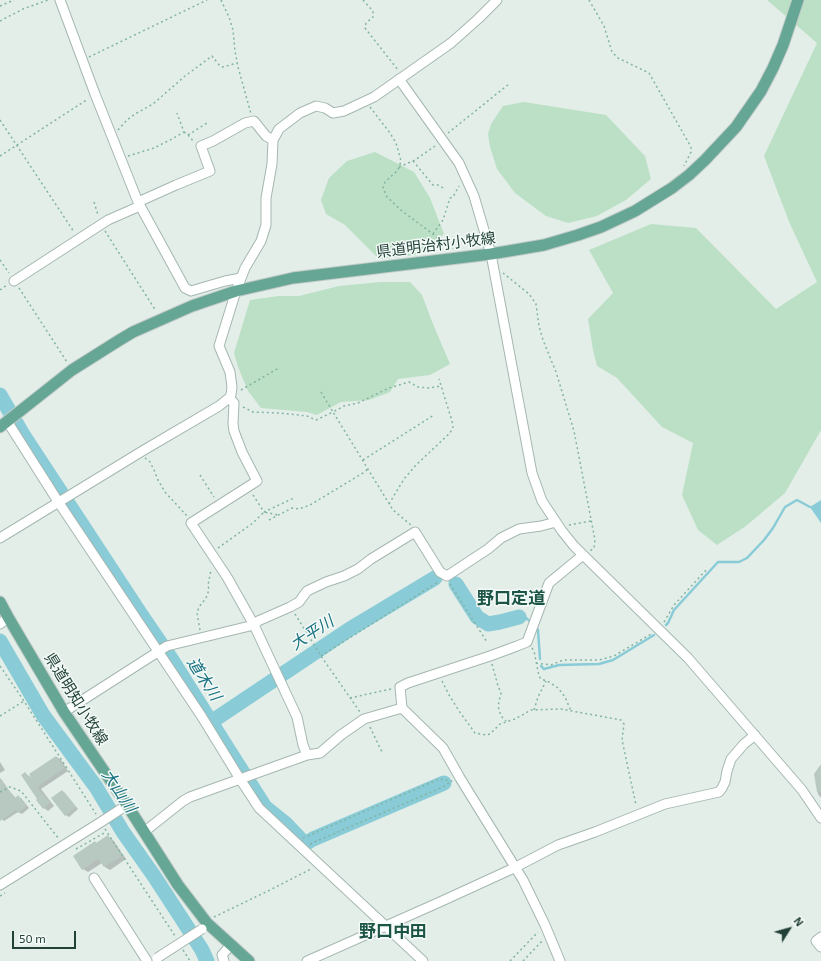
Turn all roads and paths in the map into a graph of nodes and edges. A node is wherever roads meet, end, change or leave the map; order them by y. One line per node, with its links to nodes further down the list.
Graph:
1 (14, 0): 10 (path)
2 (48, 0): 11 (path)
3 (60, 0): 12 (street)
4 (207, 0): 12 (path)
5 (221, 0): 13 (path)
6 (363, 0): 14 (path)
7 (497, 0): 14 (street)
8 (589, 0): 34 (path)
9 (798, 0): 34 (main road, 県道明治村小牧線)
10 (0, 6)
11 (0, 21)
12 (82, 60): 16 (street)
13 (238, 63): 20 (path); 23 (path)
14 (401, 78): 17 (street); 26 (street)
15 (509, 84): 26 (path)
16 (95, 94): 23 (street); 27 (path)
17 (365, 101): 25 (street); 32 (path)
18 (177, 113): 22 (path)
19 (0, 120): 27 (path)
20 (254, 121): 25 (street); 28 (street)
21 (207, 122): 24 (path)
22 (184, 132): 24 (path); 30 (path)
23 (111, 134): 30 (street)
24 (188, 135): 28 (path)
25 (273, 140): 44 (street)
26 (442, 140): 31 (path); 33 (street)
27 (17, 145): 29 (path); 40 (path)
28 (201, 146): 37 (street)
29 (0, 156)
30 (121, 158): 37 (street)
31 (413, 161): 32 (path); 35 (path)
32 (399, 167): 39 (path)
33 (463, 173): 39 (path); 41 (street)
34 (680, 182): 41 (main road, 県道明治村小牧線)
35 (444, 189)
36 (94, 202): 38 (path)
37 (139, 204): 38 (street); 44 (street)
38 (101, 224): 40 (street); 48 (path)
39 (433, 234): 42 (path)
40 (78, 238): 46 (street)
41 (491, 254): 42 (main road, 県道明治村小牧線); 71 (street)
42 (454, 258): 47 (main road, 県道明治村小牧線)
43 (0, 260): 46 (path)
44 (241, 278): 47 (street)
45 (513, 280): 70 (path)
46 (14, 281): 50 (path)
47 (236, 291): 48 (main road, 県道明治村小牧線); 54 (street)
48 (161, 319): 50 (main road, 県道明治村小牧線)
49 (279, 368): 54 (path)
50 (72, 370): 57 (main road, 県道明治村小牧線)
51 (439, 379): 52 (path)
52 (441, 386): 55 (path); 65 (path)
53 (321, 392): 55 (path)
54 (231, 399): 55 (path); 58 (street); 62 (street)
55 (333, 412): 59 (path)
56 (434, 415): 59 (path)
57 (4, 424): 64 (street)
58 (139, 453): 64 (street); 72 (path)
59 (362, 460): 60 (path)
60 (368, 469): 65 (path); 68 (path)
61 (200, 475): 66 (path)
62 (248, 487): 66 (street); 67 (path)
63 (294, 498): 67 (path)
64 (64, 500): 75 (street); 88 (street)
65 (389, 504): 74 (path)
66 (219, 505): 72 (street)
67 (264, 512): 68 (path); 76 (path)
68 (278, 515): 69 (path)
69 (269, 520)
70 (591, 521): 73 (path); 77 (path)
71 (556, 522): 73 (street); 79 (street)
72 (192, 523): 76 (street)
73 (562, 531): 77 (street)
74 (415, 532): 79 (street); 81 (street)
75 (0, 538)
76 (213, 556): 83 (street); 85 (path)
77 (584, 556): 84 (street); 87 (street)
78 (707, 569): 84 (path)
79 (447, 576): 86 (path); 89 (path)
80 (0, 602): 82 (main road, 県道明知小牧線)
81 (290, 607): 83 (street); 89 (path)
82 (3, 622): 101 (main road, 県道明知小牧線)
83 (254, 625): 85 (street); 107 (street)
84 (658, 628): 91 (path); 105 (street)
85 (201, 637): 88 (street)
86 (487, 642)
87 (527, 642): 90 (street); 91 (path)
88 (162, 649): 101 (street); 108 (street)
89 (322, 656): 96 (path)
90 (490, 656): 93 (street); 104 (path)
91 (536, 663): 94 (path)
92 (0, 666): 97 (path)
93 (438, 674): 95 (street); 104 (path)
94 (546, 681): 99 (path); 100 (path)
95 (400, 687): 96 (path); 98 (street)
96 (350, 698): 103 (path)
97 (24, 701): 102 (path); 113 (path)
98 (402, 708): 103 (street); 119 (street)
99 (534, 710): 100 (path); 104 (path)
100 (571, 711): 111 (path)
101 (64, 712): 110 (main road, 県道明知小牧線)
102 (0, 716)
103 (364, 719): 106 (path); 107 (street)
104 (507, 722)
105 (755, 735): 111 (street); 112 (street)
106 (382, 752)
107 (307, 755): 108 (street)
108 (240, 779): 114 (street); 117 (street)
109 (0, 792): 116 (path)
110 (125, 806): 113 (street); 114 (main road, 県道明知小牧線)
111 (638, 814): 119 (street)
112 (821, 818)
113 (102, 821): 116 (street); 126 (path)
114 (144, 832): 122 (main road, 県道明知小牧線)
115 (302, 838): 117 (path)
116 (63, 846): 121 (street)
117 (304, 849): 118 (street)
118 (320, 864): 122 (path); 123 (street)
119 (514, 868): 123 (street); 124 (street)
120 (94, 878): 131 (street)
121 (0, 885)
122 (205, 926): 127 (main road, 県道明知小牧線); 130 (street, bridge)
123 (386, 926): 135 (street); 136 (street)
124 (546, 930): 137 (path); 138 (path); 139 (street)
125 (821, 937): 128 (street)
126 (176, 938)
127 (231, 945): 133 (street); 134 (main road, 県道明知小牧線)
128 (821, 948)
129 (183, 949): 132 (path)
130 (154, 959)
131 (147, 961)
132 (190, 961)
133 (224, 961)
134 (249, 961)
135 (308, 961)
136 (423, 961)
137 (510, 961)
138 (523, 961)
139 (560, 961)

